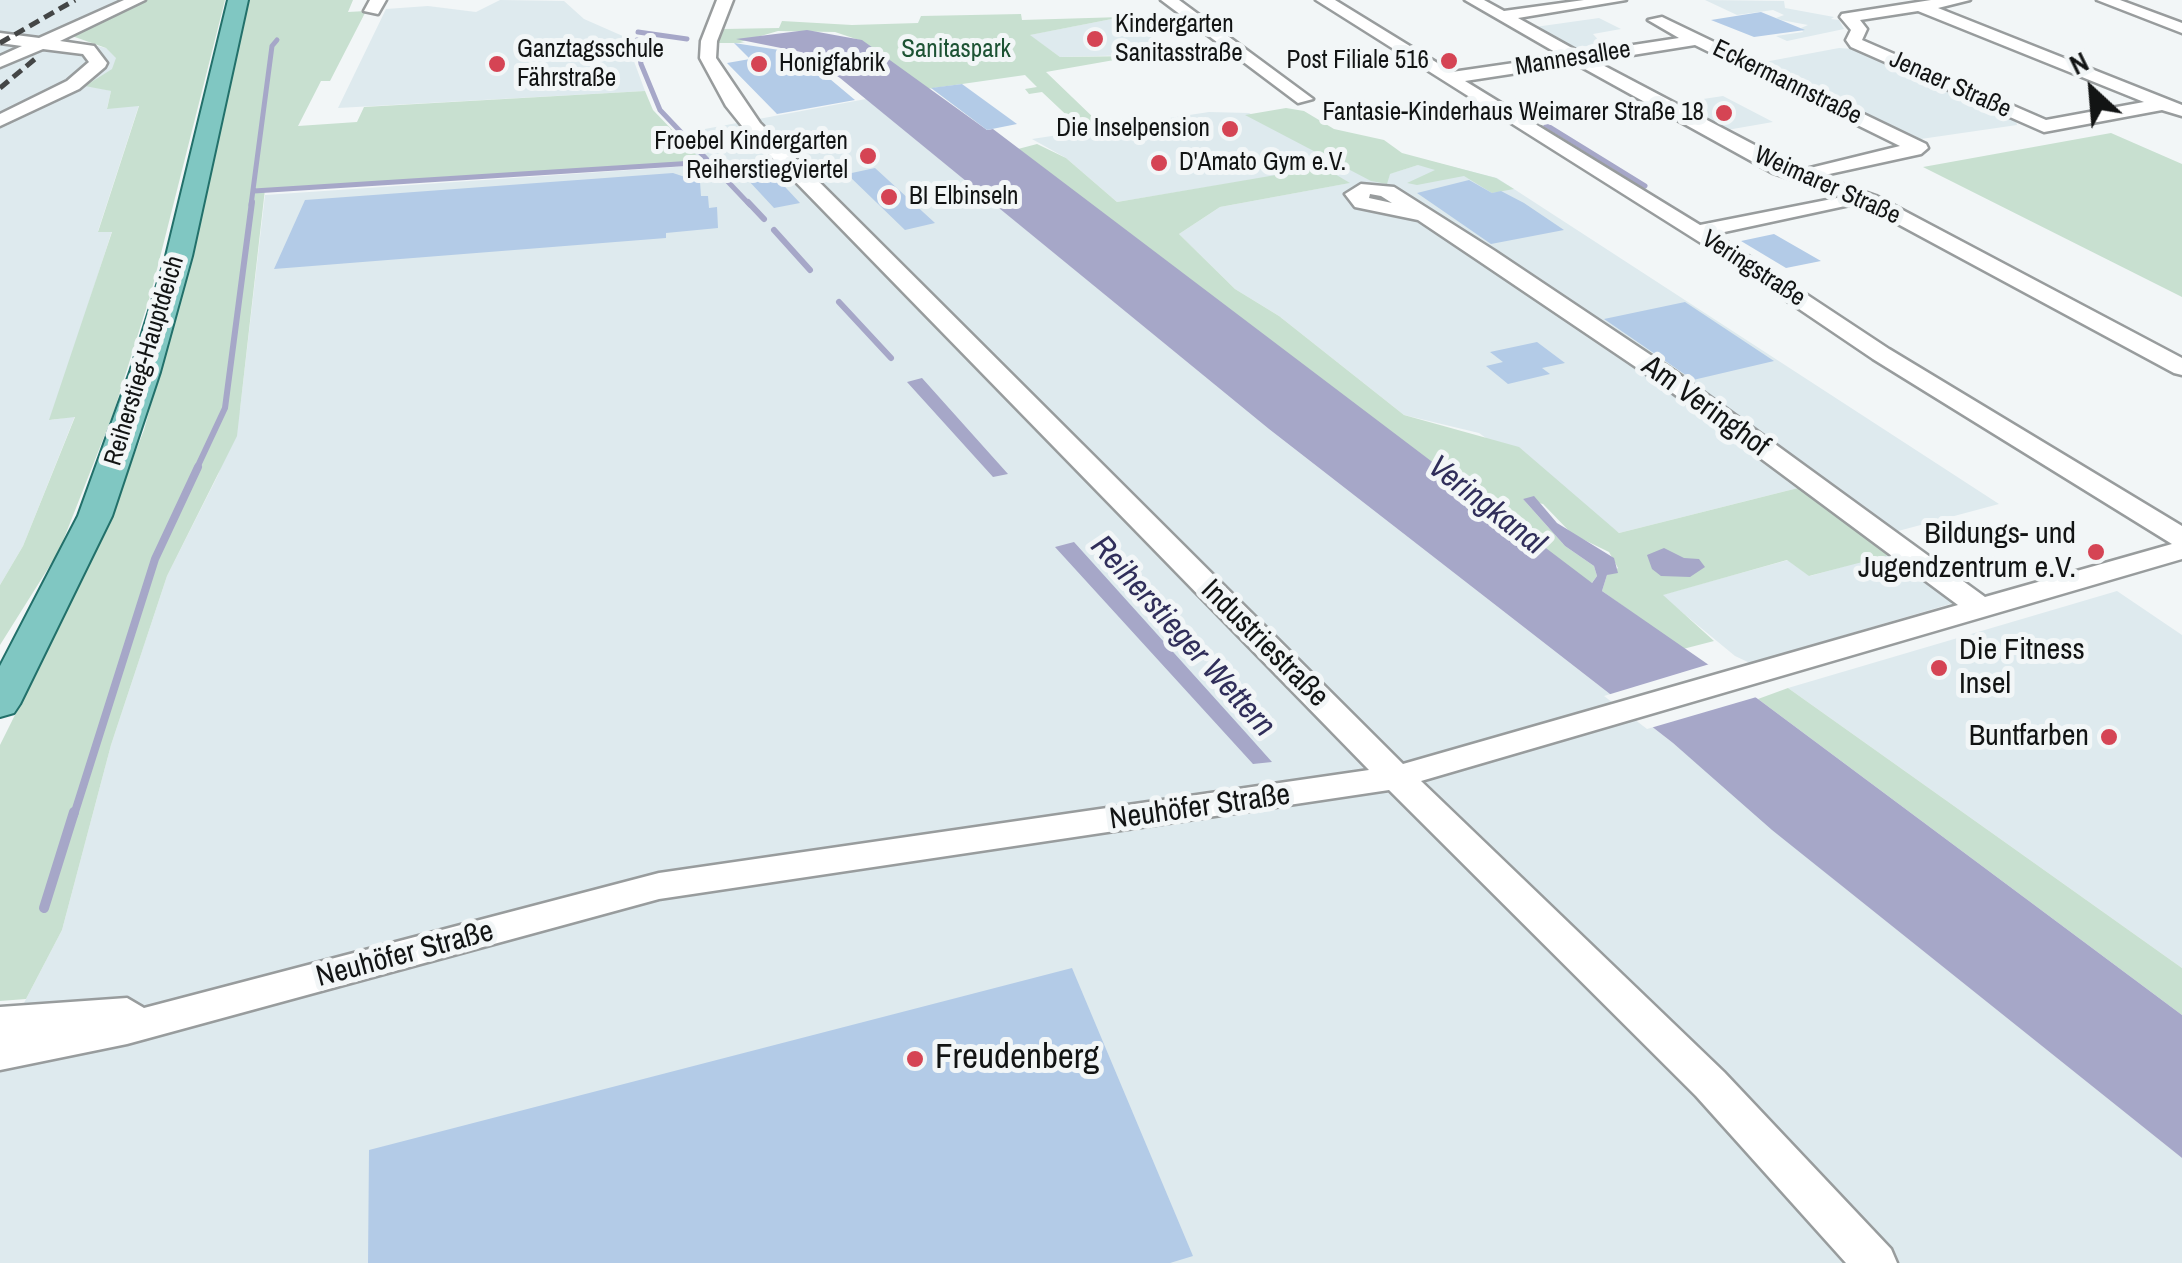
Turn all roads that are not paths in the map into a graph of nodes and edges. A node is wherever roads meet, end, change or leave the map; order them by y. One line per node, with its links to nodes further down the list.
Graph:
1 (137, 0): 16 (street)
2 (238, 0): 32 (main road, Reiherstieg-Hauptdeich)
3 (726, 0): 33 (street, Industriestraße)
4 (1168, 0): 20 (street)
5 (1324, 0): 19 (street, Veringstraße)
6 (1474, 0): 11 (street, Weimarer Straße)
7 (1618, 0): 11 (street)
8 (1962, 0): 10 (street)
9 (2105, 0): 13 (street)
10 (1912, 3): 21 (street); 21 (street, Jenaer Straße)
11 (1502, 16): 17 (street, Weimarer Straße)
12 (1656, 20): 15 (street, Eckermannstraße)
13 (2182, 28)
14 (0, 38): 16 (street)
15 (1698, 40): 17 (street, Mannesallee); 24 (street, Eckermannstraße)
16 (43, 42): 18 (street); 23 (street)
17 (1580, 58): 19 (street, Mannesallee); 24 (street, Weimarer Straße)
18 (0, 62)
19 (1448, 78): 27 (street, Veringstraße)
20 (1304, 100)
21 (2159, 105): 22 (street)
22 (2182, 111)
23 (0, 121)
24 (1804, 178): 25 (street, Weimarer Straße)
25 (1856, 196): 27 (street); 28 (street, Weimarer Straße)
26 (1422, 215): 31 (street, Am Veringhof)
27 (1695, 232): 29 (street, Veringstraße)
28 (2182, 368)
29 (2182, 538)
30 (2182, 550): 31 (street, Neuhöfer Straße)
31 (1982, 608): 33 (street, Neuhöfer Straße)
32 (0, 704)
33 (1396, 777): 34 (street, Neuhöfer Straße); 37 (street, Industriestraße)
34 (204, 1007): 35 (street, Neuhöfer Straße); 36 (street, Neuhöfer Straße)
35 (0, 1023)
36 (0, 1054)
37 (1875, 1263)

